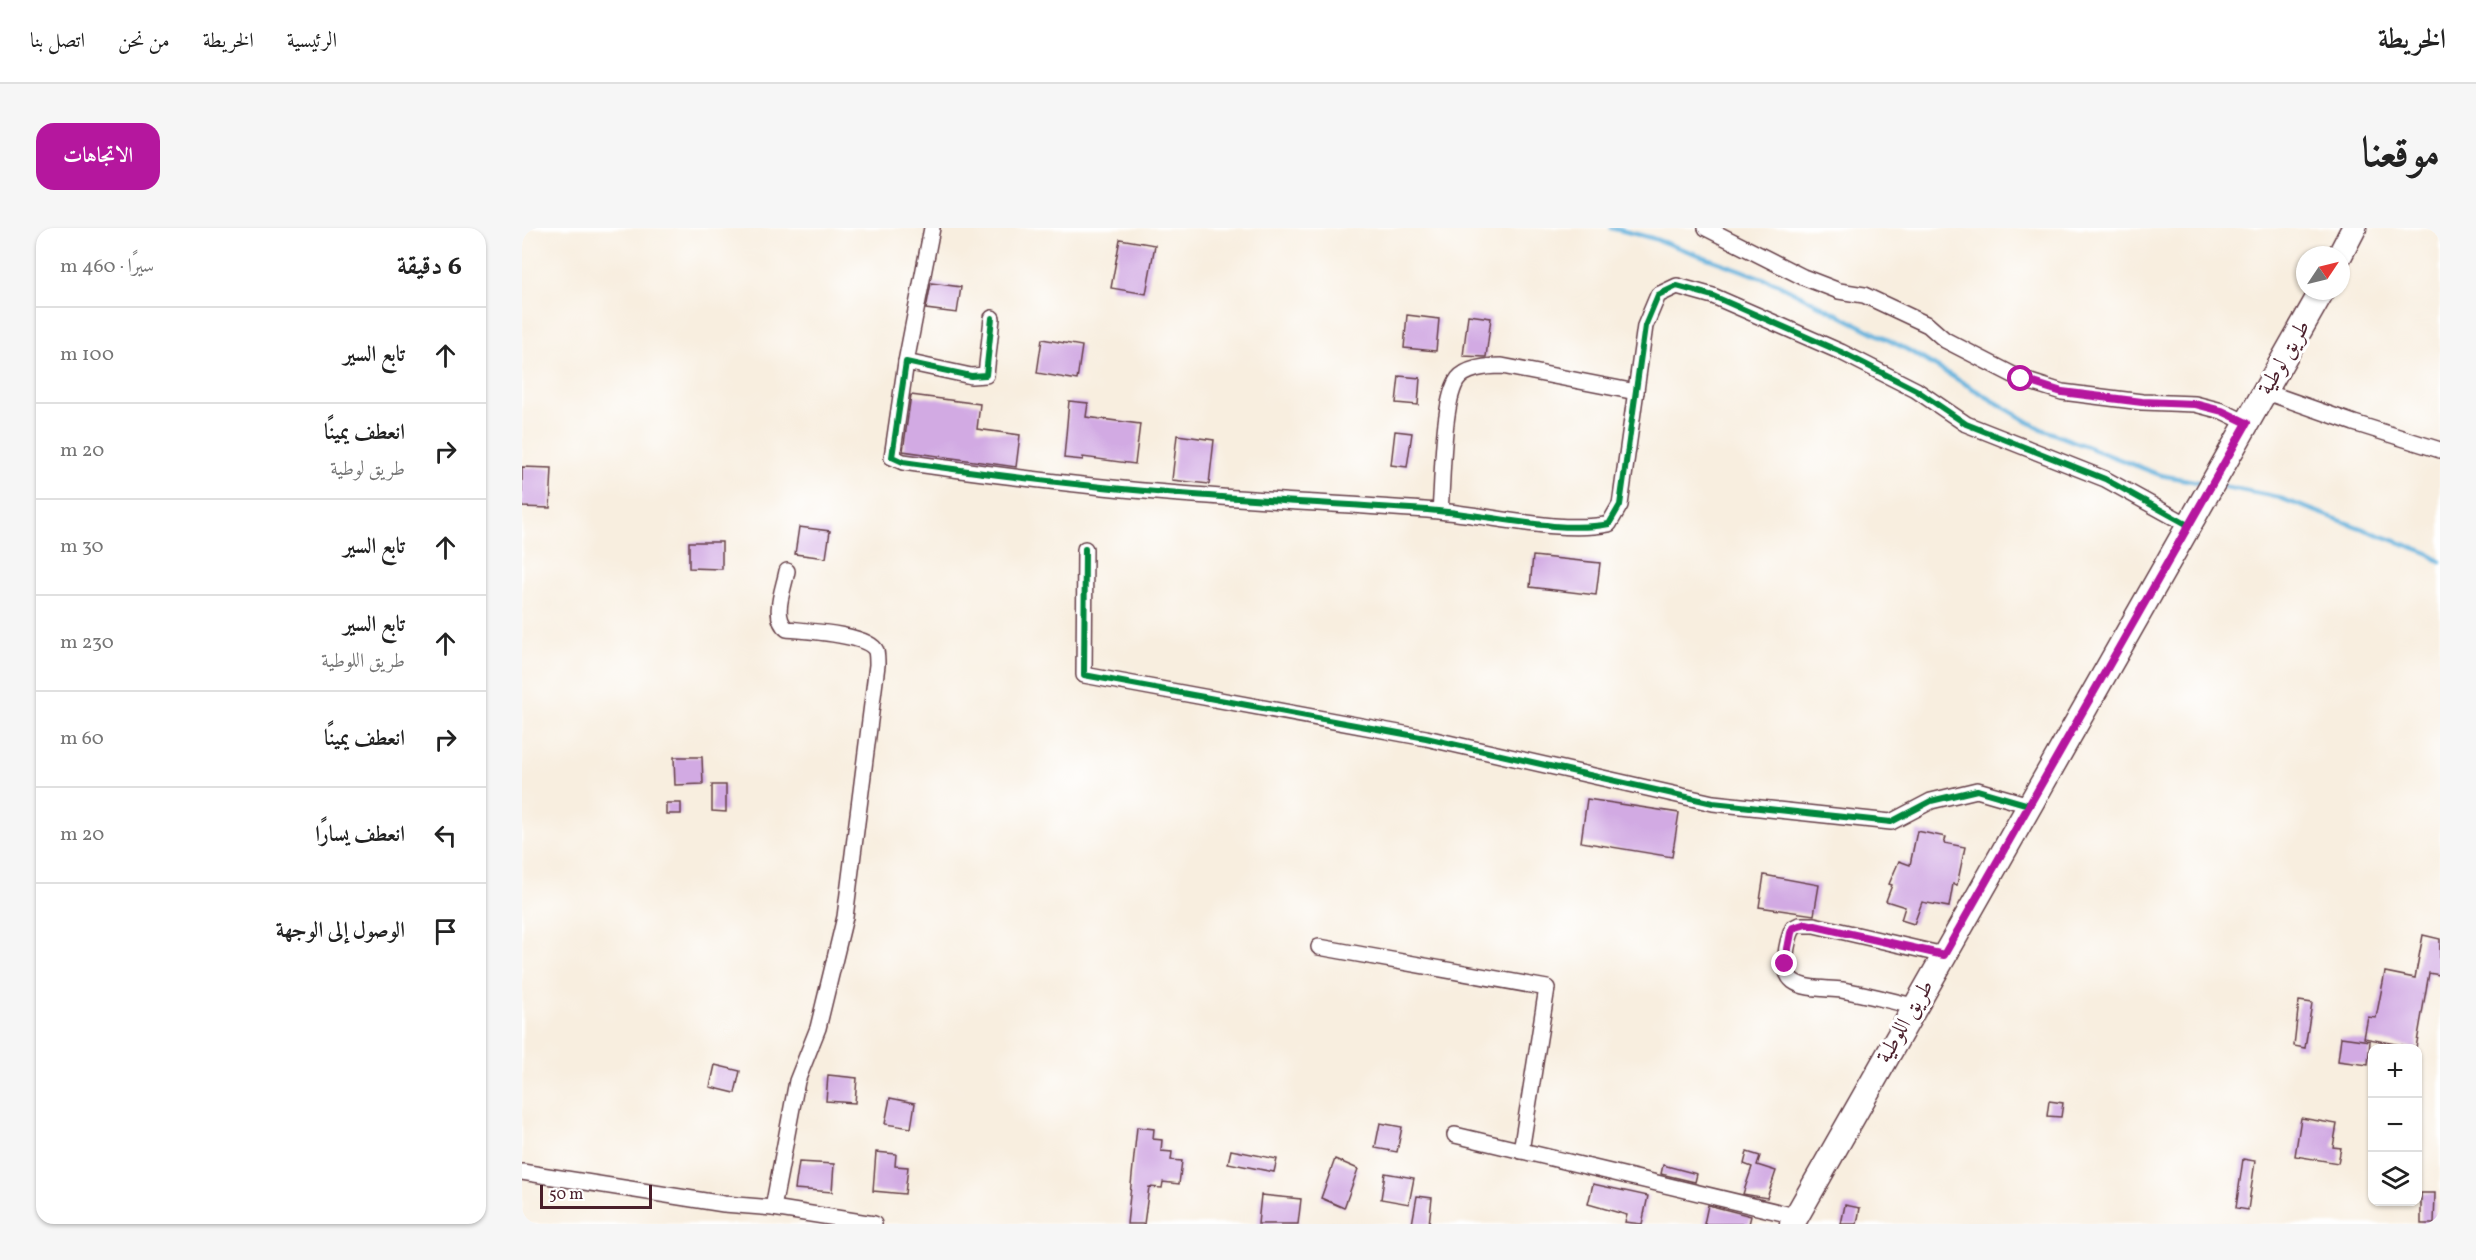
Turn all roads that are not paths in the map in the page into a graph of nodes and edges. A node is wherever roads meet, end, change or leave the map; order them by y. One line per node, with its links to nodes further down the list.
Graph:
1 (932, 228): 7 (street)
2 (1706, 228): 10 (street)
3 (2354, 228): 4 (main road)
4 (2345, 246)
5 (2317, 300): 9 (main road, طريق لوطية)
6 (992, 318): 7 (street)
7 (906, 362): 12 (street)
8 (1636, 392): 12 (street); 12 (street); 13 (street)
9 (2266, 392): 10 (main road, طريق لوطية); 11 (street)
10 (2247, 423): 13 (main road, طريق لوطية)
11 (2440, 450)
12 (1440, 511)
13 (2193, 516): 16 (main road, طريق اللوطية)
14 (1085, 549): 16 (street)
15 (788, 572): 23 (street)
16 (2029, 805): 18 (main road, طريق اللوطية)
17 (1319, 947): 21 (street)
18 (1944, 955): 19 (main road, طريق اللوطية); 19 (street)
19 (1914, 1006): 24 (main road, طريق اللوطية)
20 (1455, 1135): 21 (street)
21 (1521, 1151): 24 (street)
22 (522, 1172): 23 (street)
23 (773, 1208): 25 (street)
24 (1794, 1220)
25 (874, 1224)

